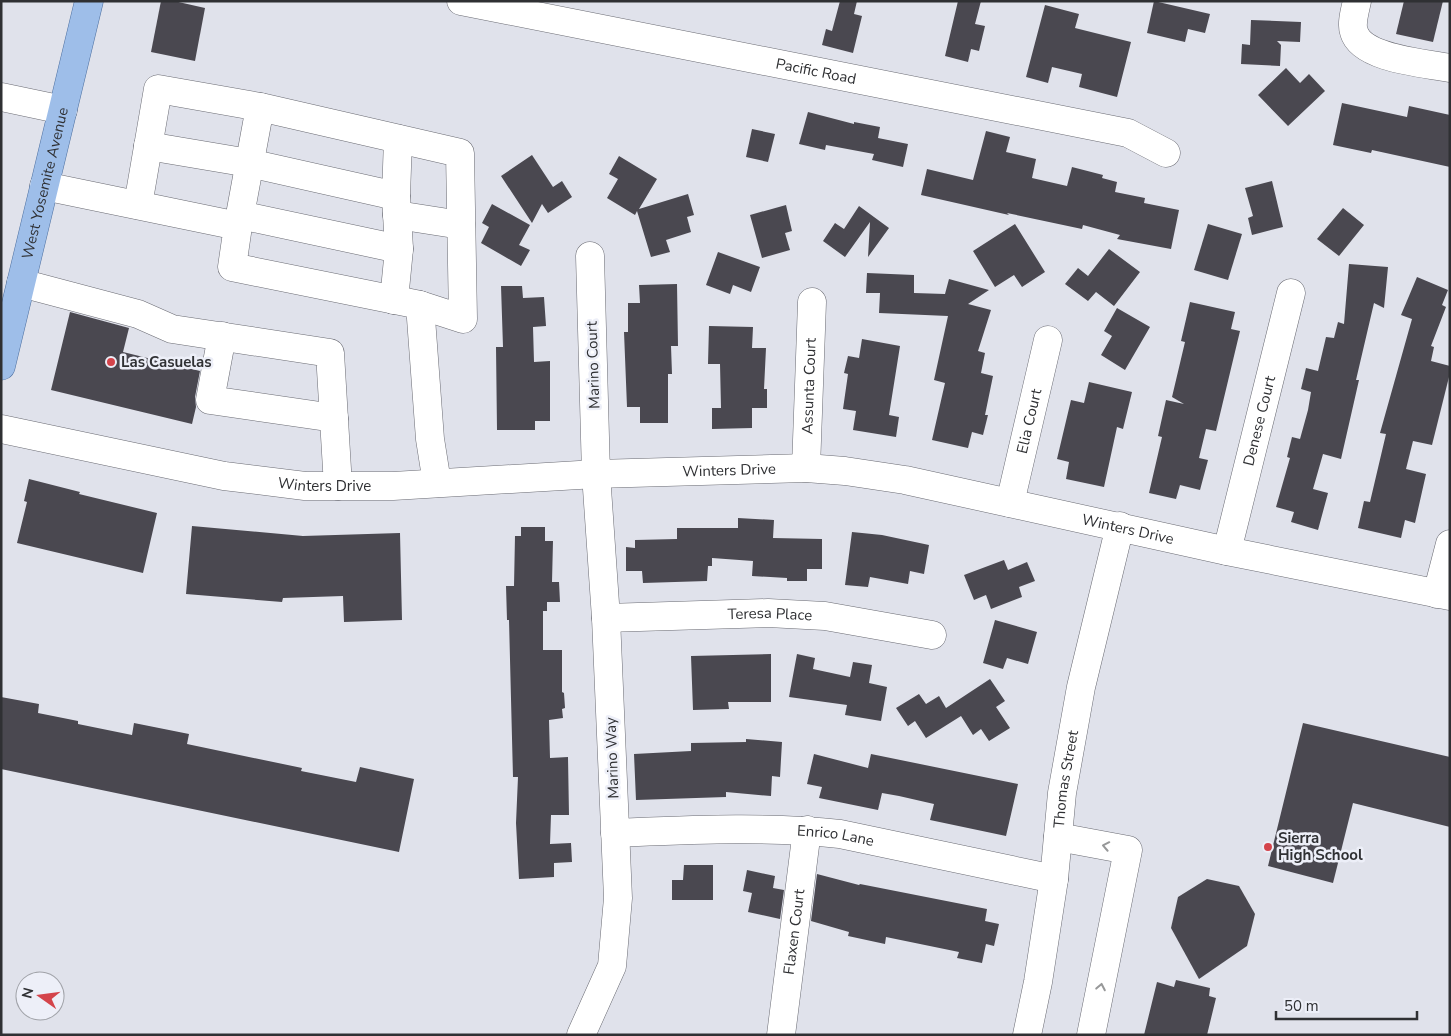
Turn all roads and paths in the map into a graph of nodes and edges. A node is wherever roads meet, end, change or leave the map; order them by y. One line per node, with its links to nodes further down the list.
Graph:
1 (89, 1): 7 (main road, West Yosemite Avenue)
2 (461, 1): 10 (street, Pacific Road)
3 (1357, 1): 4 (street)
4 (1450, 68)
5 (1, 97): 7 (street)
6 (260, 107): 8 (street); 9 (street); 11 (street)
7 (63, 110): 12 (main road, West Yosemite Avenue)
8 (398, 139): 14 (street); 16 (street)
9 (148, 146): 11 (street); 13 (street)
10 (1166, 153)
11 (250, 163): 14 (street); 15 (street)
12 (44, 186): 13 (street); 19 (main road, West Yosemite Avenue)
13 (138, 205): 15 (street)
14 (397, 205): 16 (street); 17 (street)
15 (239, 221): 17 (street); 22 (street)
16 (461, 225): 22 (street)
17 (399, 249): 22 (street)
18 (590, 256): 29 (street, Marino Court)
19 (21, 282): 23 (street); 25 (main road, West Yosemite Avenue)
20 (1291, 293): 35 (street, Denese Court)
21 (812, 302): 28 (street, Assunta Court)
22 (407, 303): 30 (street)
23 (222, 336): 26 (street); 26 (street)
24 (1048, 340): 32 (street, Elia Court)
25 (1, 366)
26 (334, 418): 31 (street)
27 (1, 429): 31 (street, Winters Drive)
28 (806, 468): 29 (street, Winters Drive); 32 (street, Winters Drive)
29 (596, 474): 30 (street, Winters Drive); 37 (street, Marino Way)
30 (437, 483): 31 (street, Winters Drive)
31 (338, 486)
32 (1010, 503): 33 (street, Winters Drive)
33 (1120, 526): 35 (street, Winters Drive); 41 (street, Thomas Street)
34 (1450, 544): 36 (street)
35 (1227, 551): 36 (street, Winters Drive)
36 (1443, 595)
37 (606, 618): 38 (street, Teresa Place); 40 (street, Marino Way)
38 (932, 635)
39 (807, 830): 40 (street, Enrico Lane); 42 (street, Enrico Lane); 44 (street, Flaxen Court)
40 (615, 833): 43 (street, Marino Way)
41 (1058, 837): 42 (street, Thomas Street); 46 (street, one-way to 41)
42 (1054, 879): 45 (street, Thomas Street)
43 (581, 1035)
44 (781, 1035)
45 (1027, 1035)
46 (1091, 1035)

